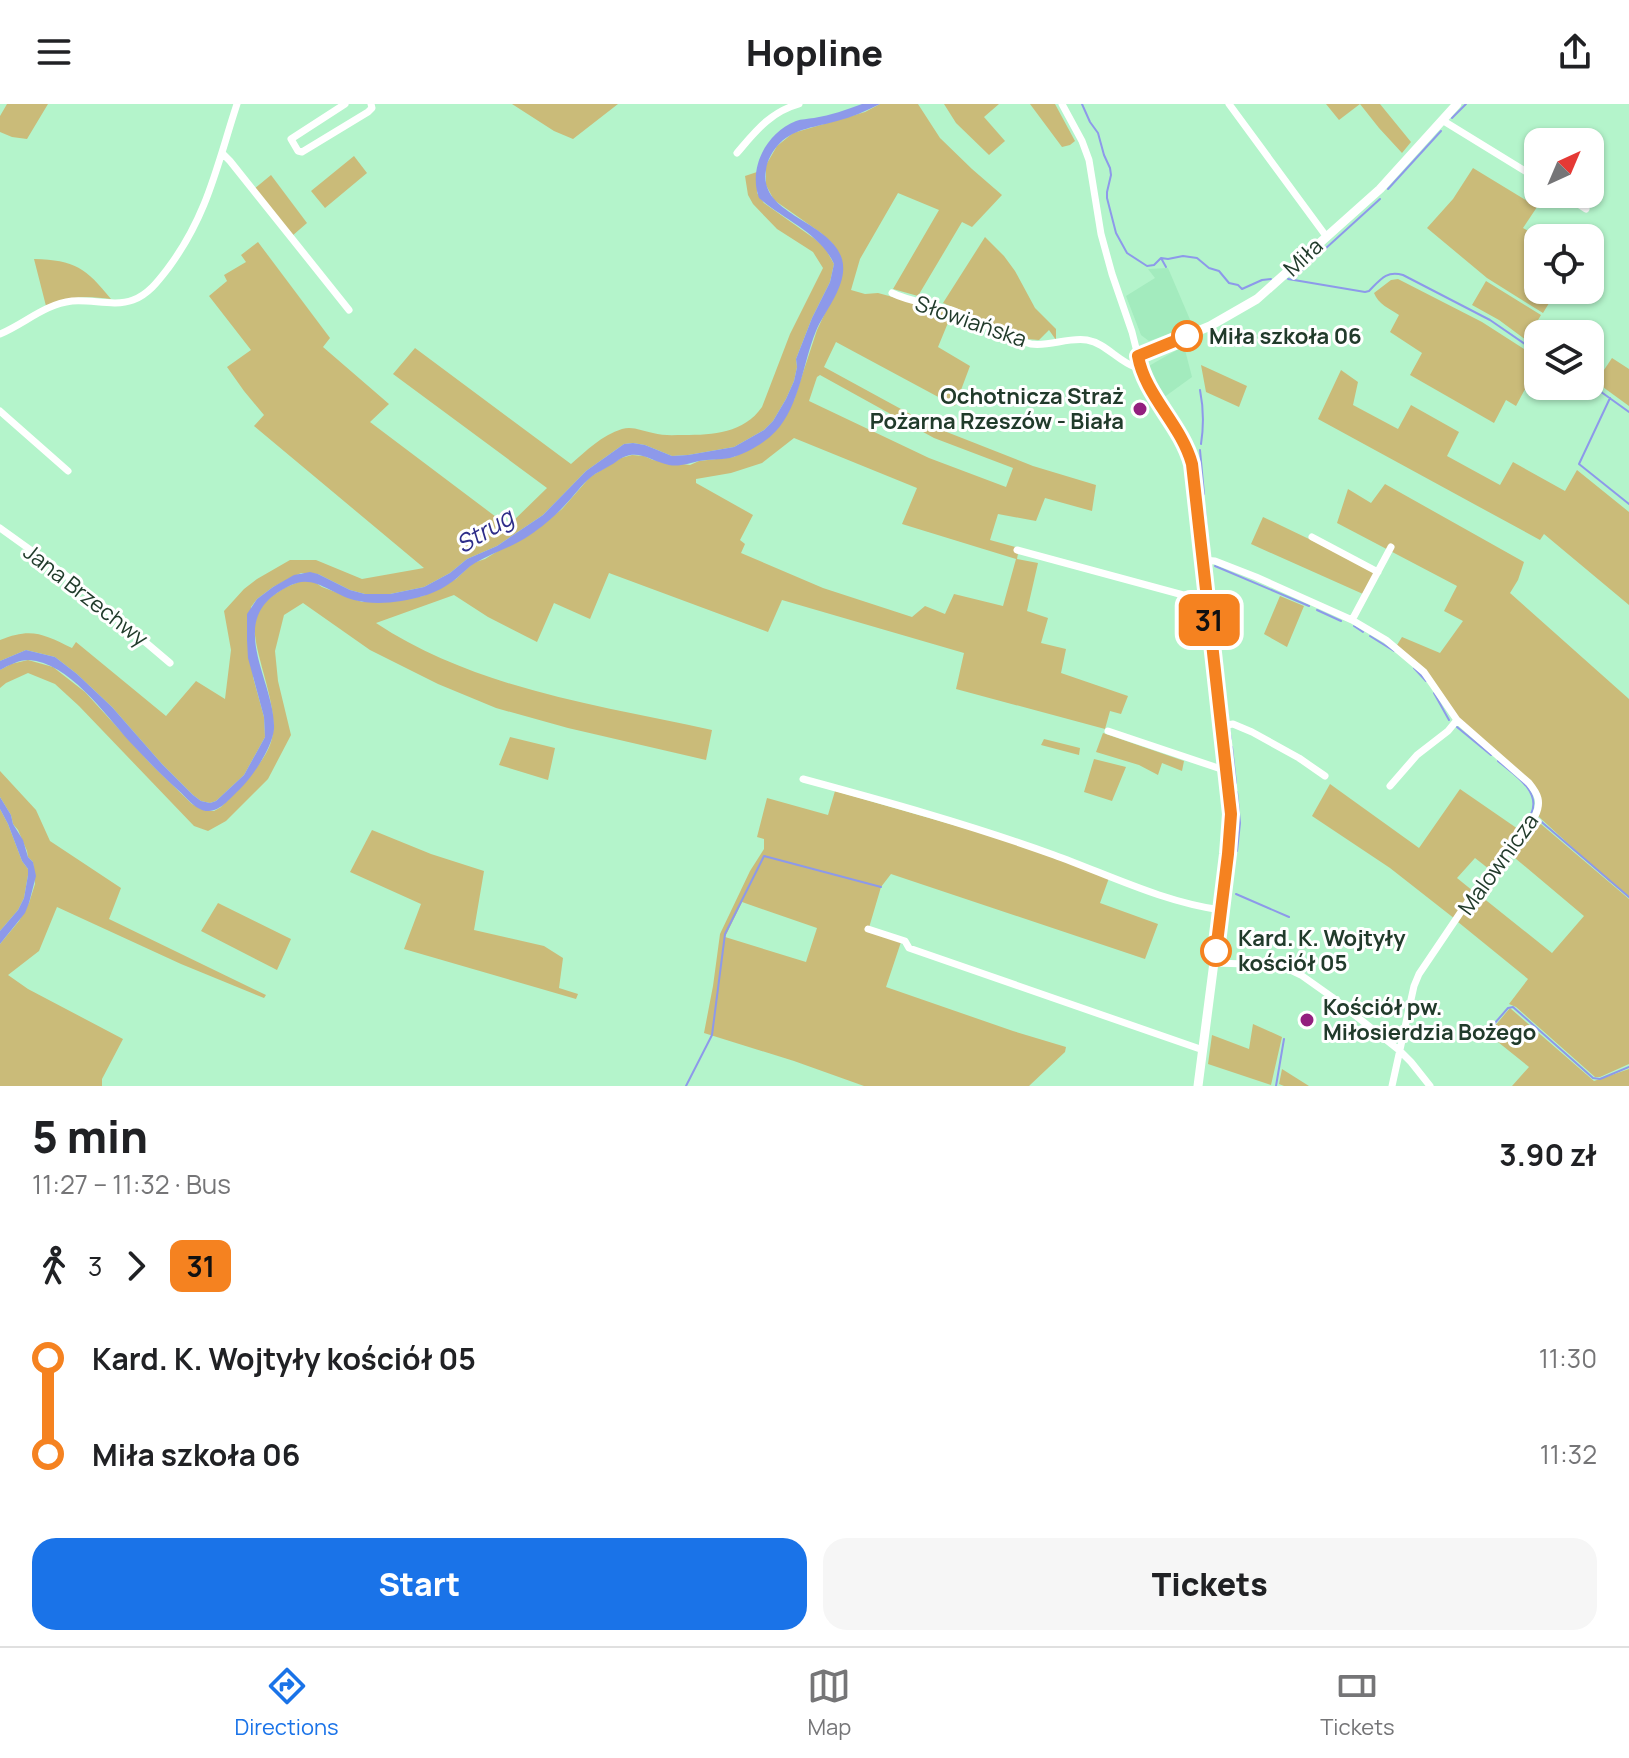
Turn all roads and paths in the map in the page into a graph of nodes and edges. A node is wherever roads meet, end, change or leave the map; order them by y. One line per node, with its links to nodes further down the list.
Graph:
1 (345, 104): 2 (street)
2 (371, 104)
3 (799, 104): 10 (street)
4 (1062, 104): 16 (street)
5 (1229, 104): 12 (street)
6 (1457, 104): 8 (street, Miła)
7 (233, 105): 9 (street)
8 (1442, 120): 11 (street); 12 (street, Miła)
9 (222, 153): 14 (street); 15 (street)
10 (737, 153)
11 (1524, 170)
12 (1326, 236): 16 (street, Miła)
13 (892, 293): 16 (street, Słowiańska)
14 (349, 310)
15 (0, 334)
16 (1138, 361): 23 (street)
17 (0, 411): 18 (street)
18 (68, 471)
19 (0, 528): 27 (street, Jana Brzechwy)
20 (1312, 537): 24 (street)
21 (1391, 547): 24 (street)
22 (1017, 550): 25 (street)
23 (1202, 560): 25 (street); 26 (street, Malownicza)
24 (1378, 572): 26 (street)
25 (1207, 599): 29 (street)
26 (1352, 620): 28 (street, Malownicza)
27 (170, 663)
28 (1457, 720): 34 (street); 39 (street, Malownicza)
29 (1221, 726): 31 (street); 32 (street)
30 (1108, 731): 31 (street)
31 (1227, 771): 35 (street)
32 (1325, 776)
33 (803, 779): 35 (street)
34 (1390, 786)
35 (1221, 910): 37 (street)
36 (868, 929): 38 (street)
37 (1214, 963): 38 (street); 39 (street)
38 (1203, 1050): 40 (street)
39 (1399, 1050): 41 (street); 42 (street)
40 (1198, 1086)
41 (1392, 1086)
42 (1430, 1086)

